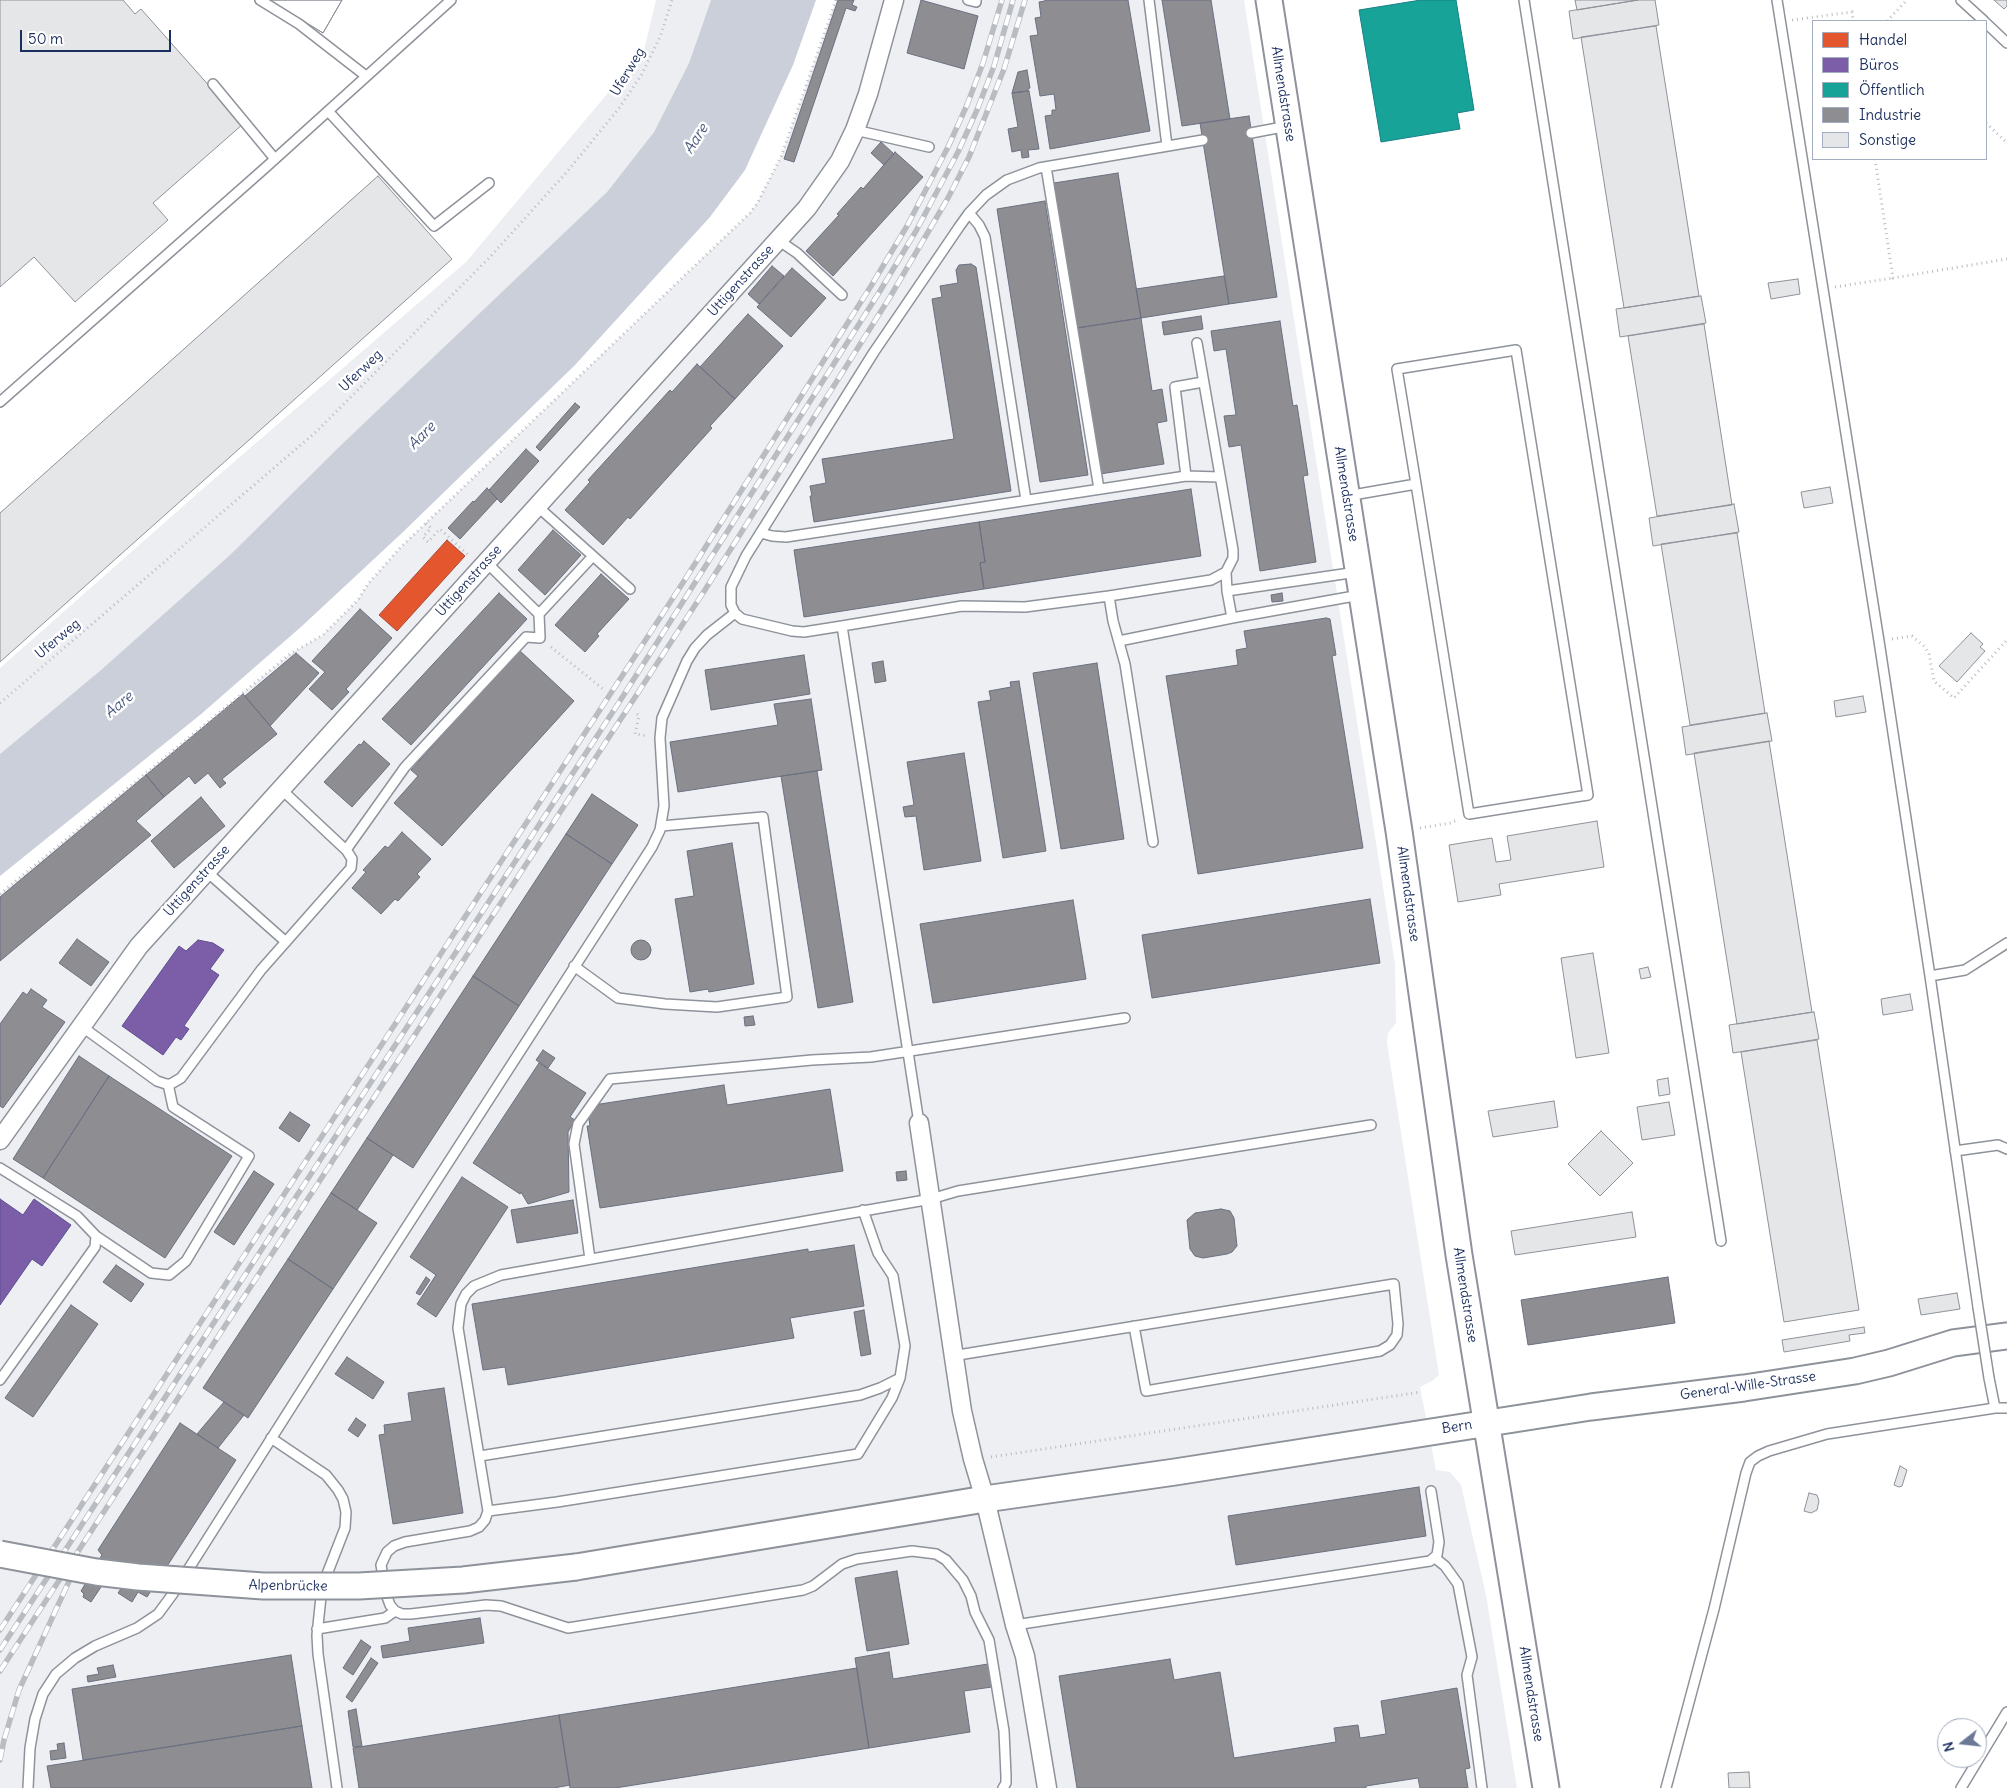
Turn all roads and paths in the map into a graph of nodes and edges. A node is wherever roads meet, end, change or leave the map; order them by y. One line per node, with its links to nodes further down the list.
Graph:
1 (260, 0): 20 (lane)
2 (451, 0): 20 (lane)
3 (672, 0): 70 (path, Uferweg)
4 (836, 0): 51 (path)
5 (894, 0): 25 (street, Uttigenstrasse)
6 (968, 0): 7 (lane)
7 (976, 0)
8 (1149, 0): 29 (lane)
9 (1269, 0): 24 (main road, Allmendstrasse)
10 (1524, 0): 98 (lane)
11 (1777, 0): 17 (lane)
12 (1907, 0): 15 (path)
13 (1960, 0): 16 (lane)
14 (1853, 20): 17 (path)
15 (1888, 20)
16 (1983, 20)
17 (1780, 22): 39 (lane)
18 (1987, 24): 19 (lane)
19 (2007, 43)
20 (366, 76): 22 (lane)
21 (213, 84): 31 (lane)
22 (328, 111): 31 (lane); 34 (lane)
23 (1987, 124): 28 (path)
24 (1288, 126): 26 (lane); 48 (main road, Allmendstrasse)
25 (855, 130): 30 (lane); 36 (street, Uttigenstrasse)
26 (1251, 133)
27 (1203, 140): 29 (lane)
28 (2007, 143)
29 (1167, 146): 33 (lane)
30 (929, 147)
31 (275, 159): 43 (lane)
32 (1875, 160): 38 (path)
33 (1046, 167): 35 (lane); 47 (lane)
34 (489, 183)
35 (969, 213): 49 (lane); 52 (lane)
36 (778, 240): 40 (lane); 50 (street, Uttigenstrasse)
37 (2007, 259): 38 (path)
38 (1893, 278): 39 (path)
39 (1822, 289): 68 (lane)
40 (842, 294)
41 (1197, 343): 42 (lane)
42 (1203, 382): 44 (lane); 45 (lane)
43 (0, 402)
44 (1186, 476): 45 (lane); 47 (lane)
45 (1220, 477): 56 (lane)
46 (1416, 484): 48 (lane); 74 (lane); 74 (lane)
47 (1099, 489): 49 (lane)
48 (1347, 496): 57 (main road, Allmendstrasse)
49 (1026, 500): 52 (lane)
50 (537, 506): 54 (lane); 55 (street, Uttigenstrasse)
51 (426, 523): 53 (path); 80 (path)
52 (761, 532): 61 (lane)
53 (466, 553)
54 (593, 556): 58 (lane); 62 (lane)
55 (486, 562): 62 (lane); 73 (street, Uttigenstrasse)
56 (1226, 572): 59 (lane); 60 (lane)
57 (1360, 583): 59 (lane); 63 (lane); 76 (main road, Allmendstrasse)
58 (630, 589)
59 (1227, 591): 63 (lane)
60 (1108, 596): 64 (lane); 67 (lane)
61 (735, 613): 64 (lane); 72 (lane)
62 (539, 614): 65 (lane)
63 (1232, 618): 67 (lane)
64 (842, 626): 87 (lane)
65 (540, 638): 69 (path); 78 (lane)
66 (2007, 640): 68 (path)
67 (1119, 641): 77 (lane)
68 (1879, 641): 84 (lane)
69 (603, 689)
70 (0, 703)
71 (637, 714): 72 (path)
72 (660, 738): 75 (lane)
73 (281, 789): 78 (lane); 79 (street, Uttigenstrasse)
74 (1469, 814): 76 (path)
75 (661, 826): 83 (lane); 83 (lane)
76 (1399, 831): 108 (main road, Allmendstrasse)
77 (1153, 842)
78 (346, 850): 81 (lane)
79 (206, 871): 81 (lane); 86 (street, Uttigenstrasse)
80 (0, 894)
81 (286, 942): 88 (lane)
82 (2007, 943): 84 (lane)
83 (574, 966): 109 (lane)
84 (1930, 976): 93 (lane)
85 (1125, 1018): 87 (lane)
86 (81, 1026): 88 (lane); 91 (street, Uttigenstrasse)
87 (909, 1051): 89 (lane); 99 (lane)
88 (168, 1084): 97 (lane)
89 (920, 1123): 95 (street)
90 (1371, 1125): 95 (lane)
91 (2, 1133)
92 (2007, 1149): 93 (lane)
93 (1955, 1151): 106 (lane, bridge)
94 (0, 1168): 97 (lane)
95 (931, 1199): 96 (lane); 102 (street)
96 (863, 1210): 99 (lane); 103 (lane)
97 (96, 1236): 104 (lane)
98 (1720, 1240)
99 (590, 1259): 110 (lane)
100 (1134, 1326): 100 (lane); 102 (lane)
101 (2007, 1336): 108 (main road, General-Wille-Strasse)
102 (952, 1356): 111 (street)
103 (900, 1378): 110 (lane); 114 (lane)
104 (0, 1380)
105 (1421, 1392): 111 (path)
106 (1995, 1408): 107 (lane); 127 (lane)
107 (2007, 1408)
108 (1486, 1423): 113 (main road, Bern); 126 (main road, Allmendstrasse)
109 (271, 1438): 119 (lane); 121 (lane)
110 (480, 1456): 114 (lane)
111 (972, 1459): 113 (street)
112 (1431, 1491): 116 (lane)
113 (985, 1499): 115 (main road, Alpenbrücke, bridge); 118 (street)
114 (488, 1511): 117 (lane)
115 (0, 1554)
116 (1435, 1558): 118 (lane); 125 (lane)
117 (395, 1611): 119 (lane); 123 (lane)
118 (1015, 1625): 124 (street)
119 (317, 1629): 122 (lane)
120 (2007, 1712): 128 (lane)
121 (28, 1788)
122 (337, 1788)
123 (1003, 1788)
124 (1047, 1788)
125 (1482, 1788)
126 (1546, 1788)
127 (1666, 1788)
128 (1961, 1788)

